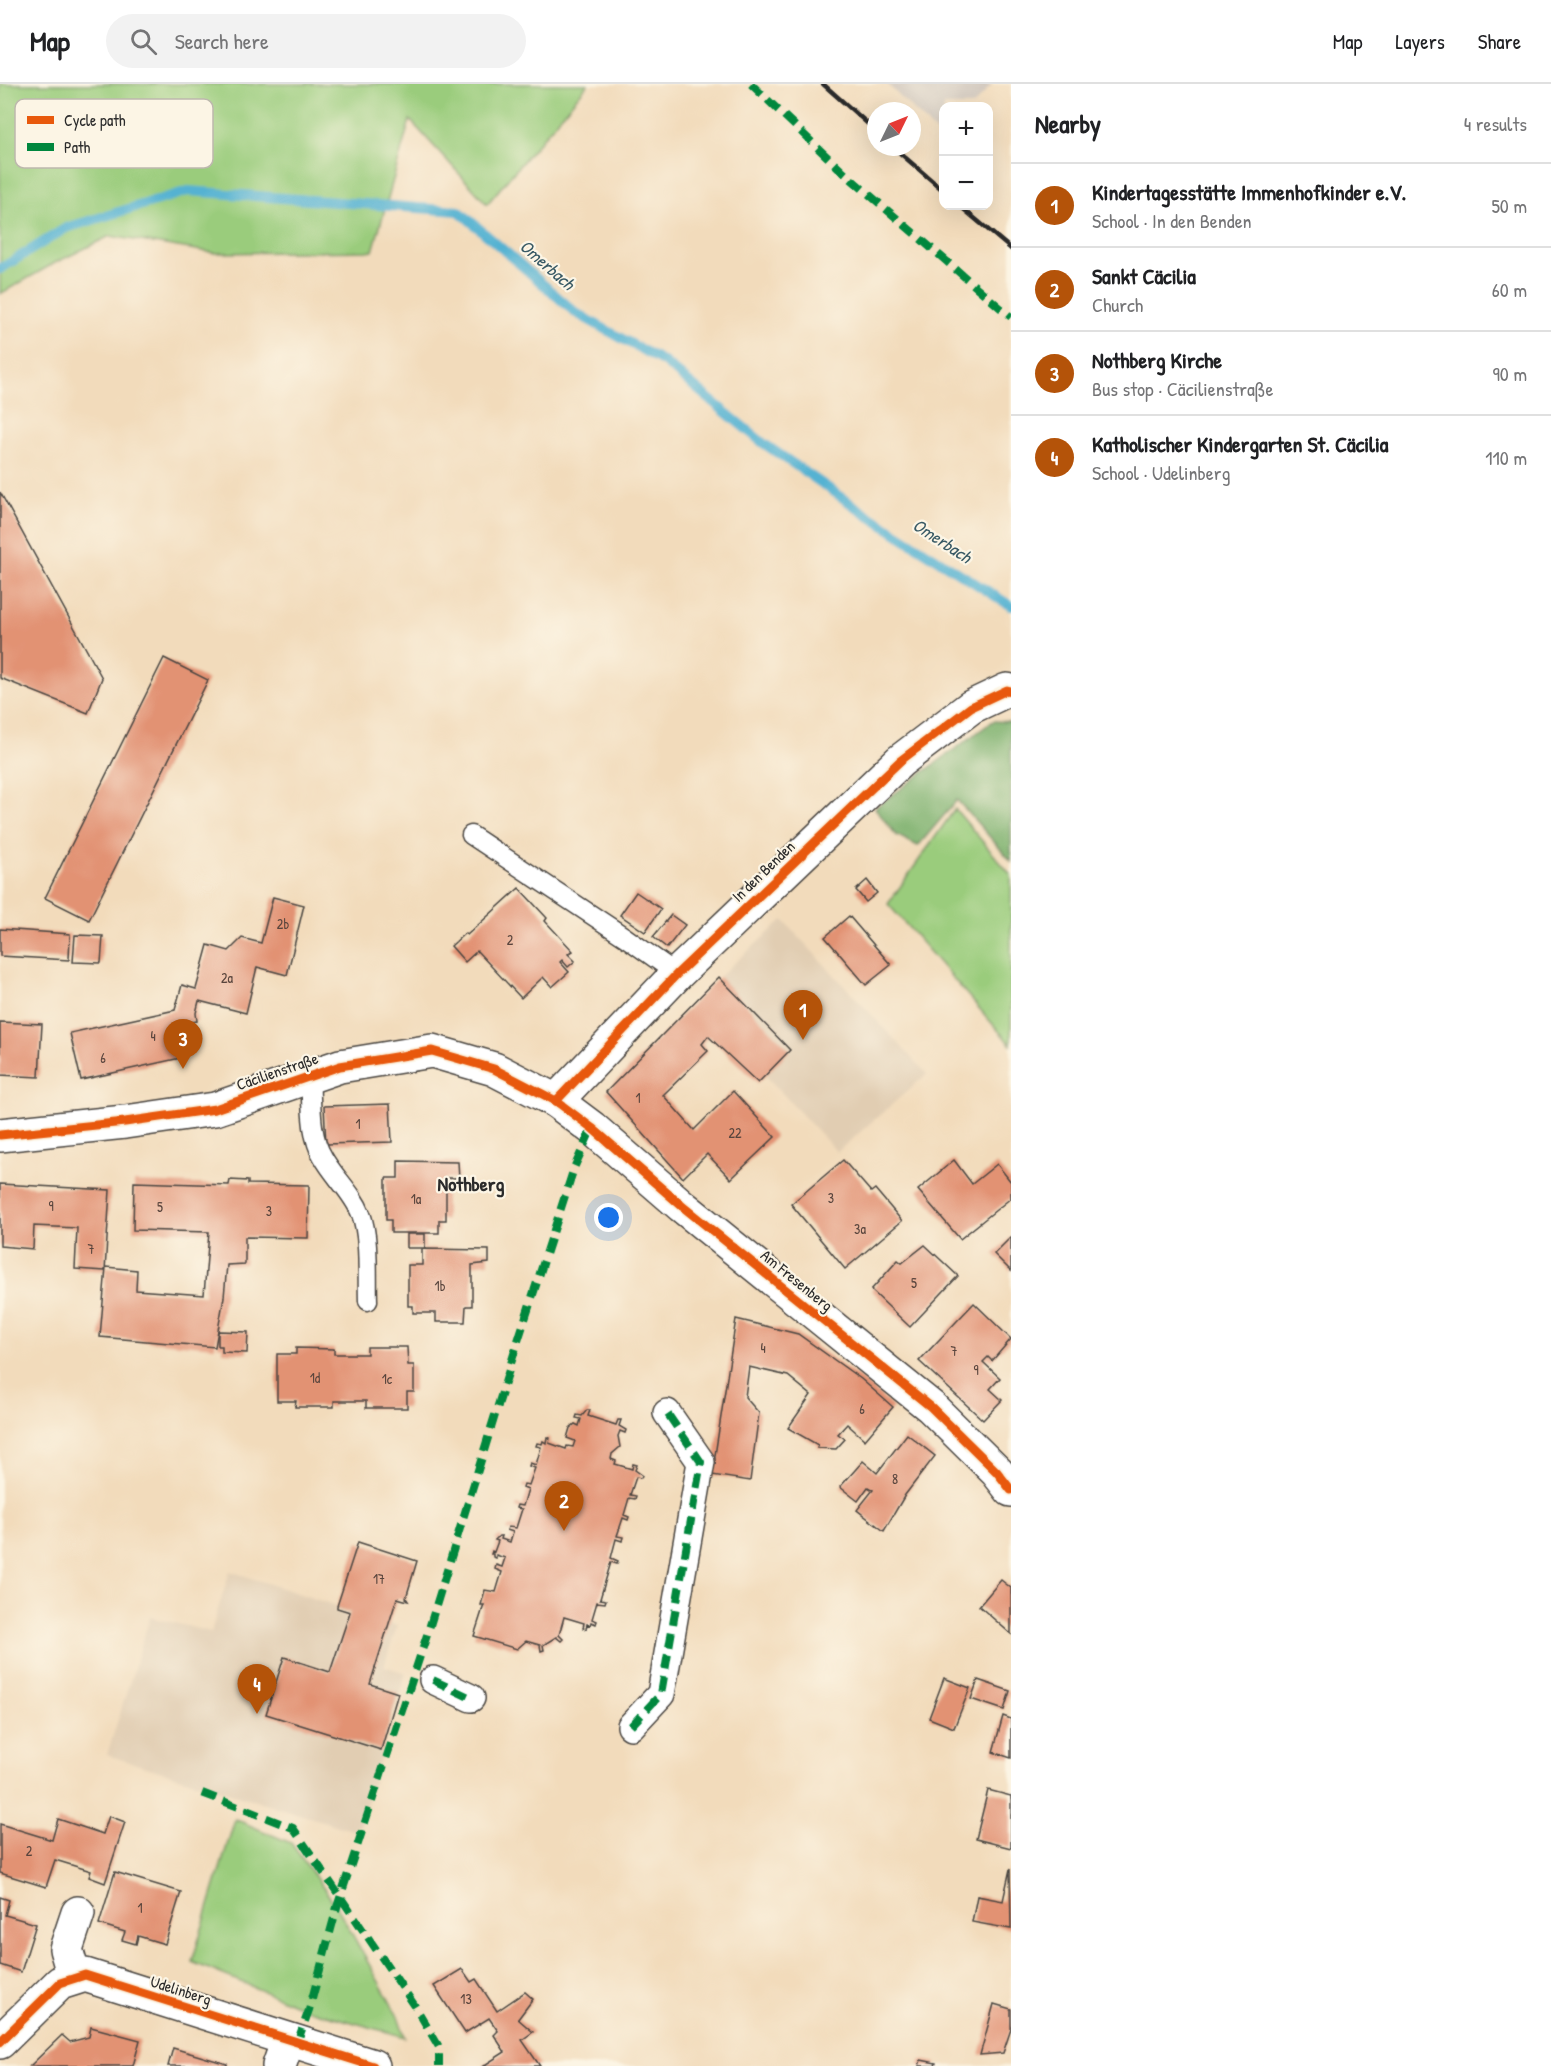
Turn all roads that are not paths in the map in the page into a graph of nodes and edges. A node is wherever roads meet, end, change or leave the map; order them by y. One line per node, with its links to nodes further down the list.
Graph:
1 (1011, 691): 3 (street, In den Benden)
2 (471, 835): 3 (lane)
3 (677, 974): 5 (street, In den Benden)
4 (310, 1076): 5 (street, Cäcilienstraße); 6 (street, Cäcilienstraße); 7 (lane)
5 (556, 1101): 9 (street, Am Fresenberg)
6 (0, 1136)
7 (368, 1301)
8 (667, 1413): 12 (street)
9 (1011, 1490)
10 (424, 1676): 11 (street)
11 (471, 1698)
12 (631, 1726)
13 (78, 1913): 14 (street)
14 (74, 1977): 15 (street); 16 (street, Udelinberg)
15 (0, 2042)
16 (284, 2053): 17 (street, Udelinberg)
17 (373, 2066)

